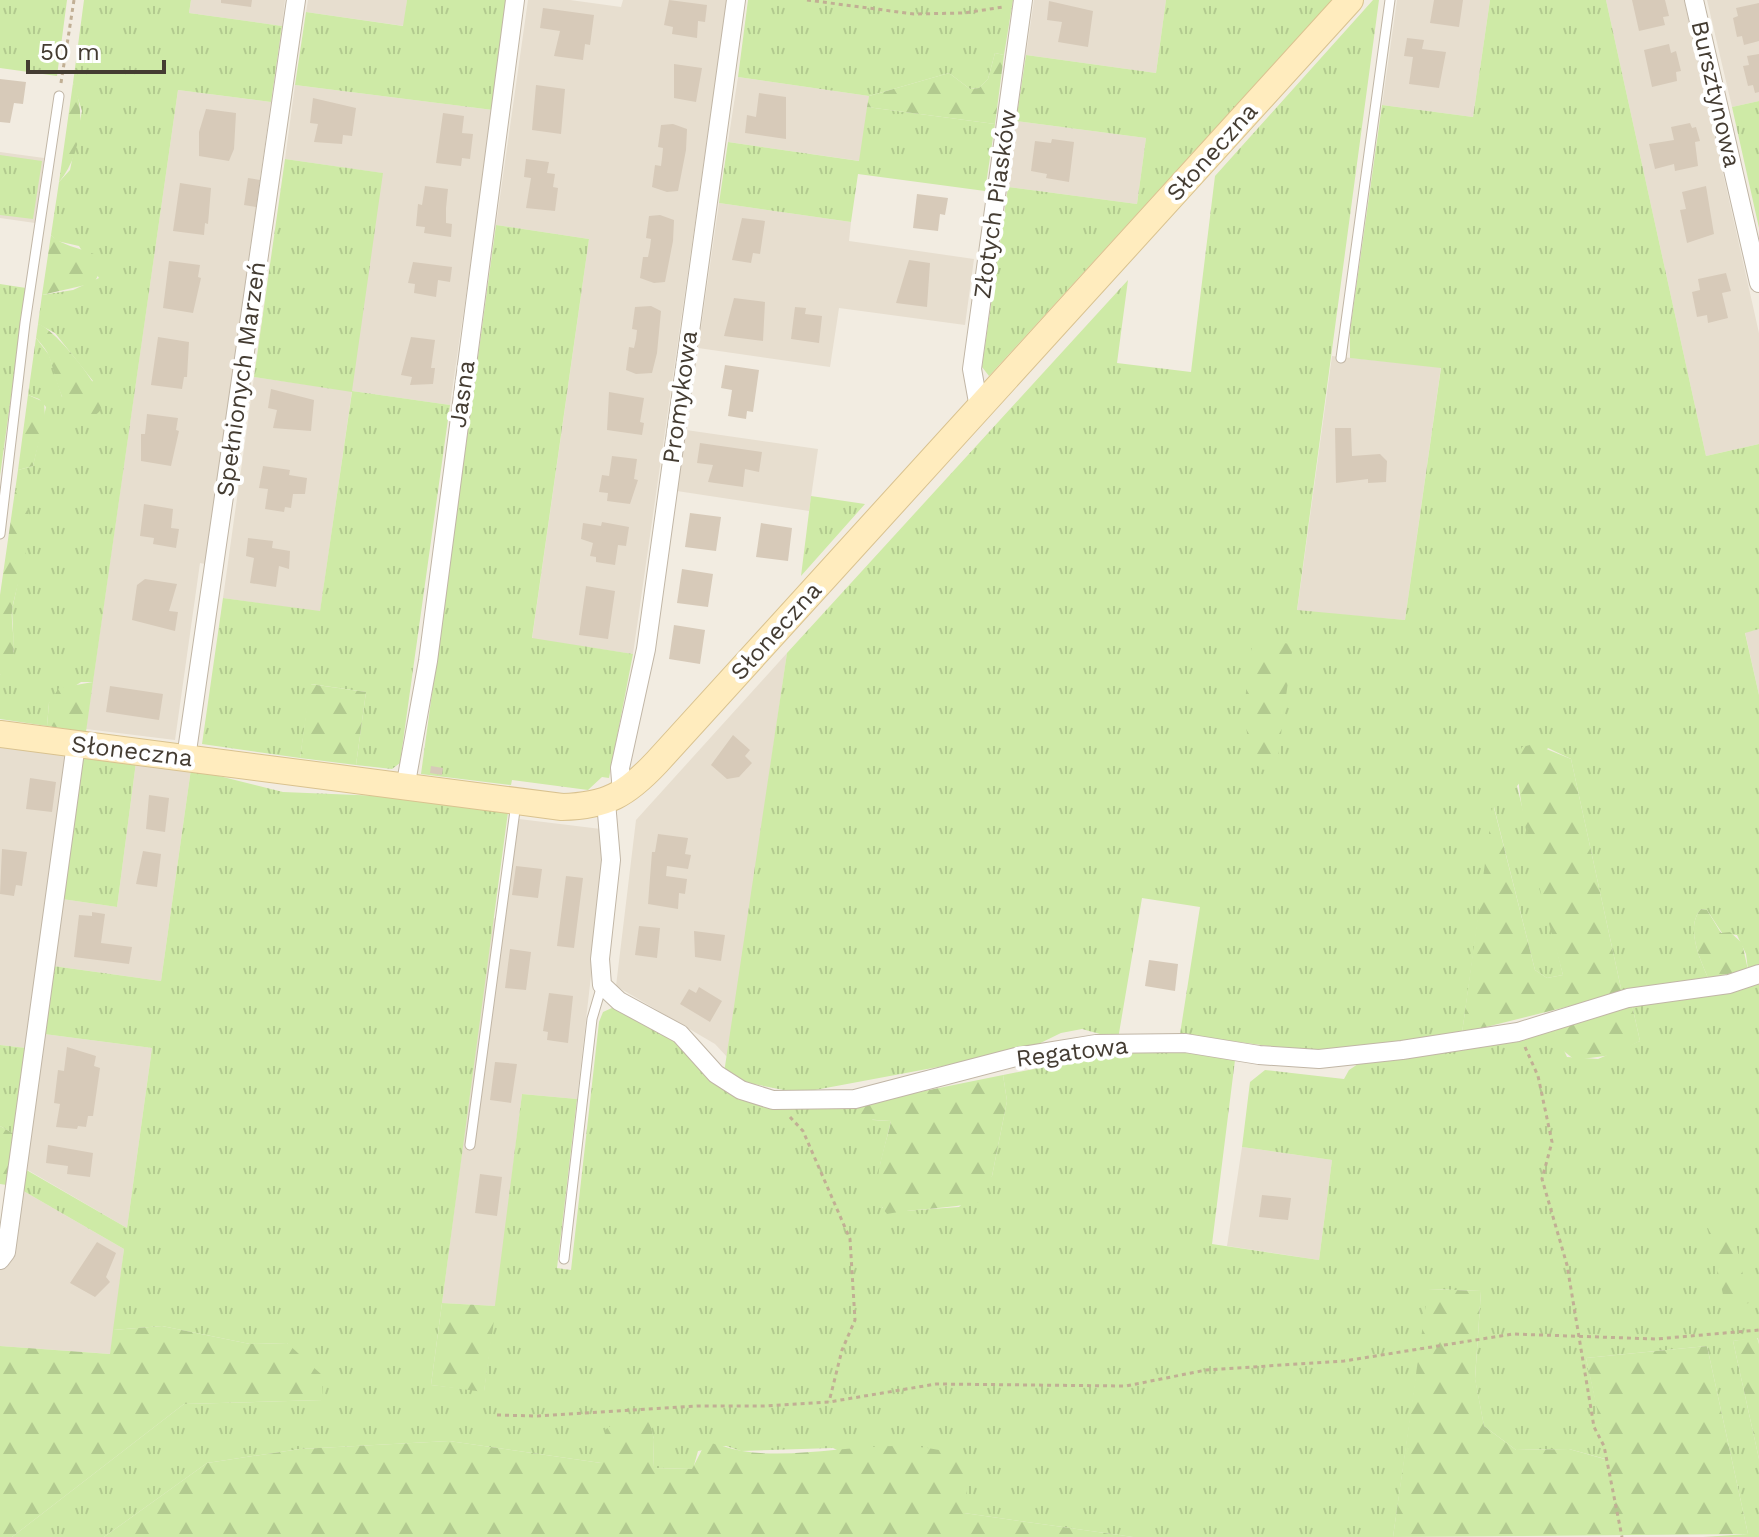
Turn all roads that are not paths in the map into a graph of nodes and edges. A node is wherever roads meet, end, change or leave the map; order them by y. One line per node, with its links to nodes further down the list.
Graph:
1 (296, 0): 15 (street, Spełnionych Marzeń)
2 (515, 0): 16 (street, Jasna)
3 (736, 0): 17 (street, Promykowa)
4 (1350, 0): 11 (street, Słoneczna)
5 (1390, 0): 10 (lane)
6 (1694, 0): 9 (street, Bursztynowa)
7 (1023, 4): 11 (street, Złotych Piasków)
8 (59, 96): 12 (lane)
9 (1759, 283)
10 (1341, 358)
11 (979, 408): 17 (street, Słoneczna)
12 (0, 534)
13 (0, 734): 14 (street, Słoneczna)
14 (76, 744): 15 (street, Słoneczna); 23 (street)
15 (186, 758): 16 (street, Słoneczna)
16 (405, 788): 18 (street, Słoneczna)
17 (614, 797): 18 (street, Słoneczna); 20 (street)
18 (516, 801): 21 (lane)
19 (1759, 974): 20 (street, Regatowa)
20 (602, 985): 22 (lane)
21 (470, 1145)
22 (564, 1259)
23 (0, 1260)

